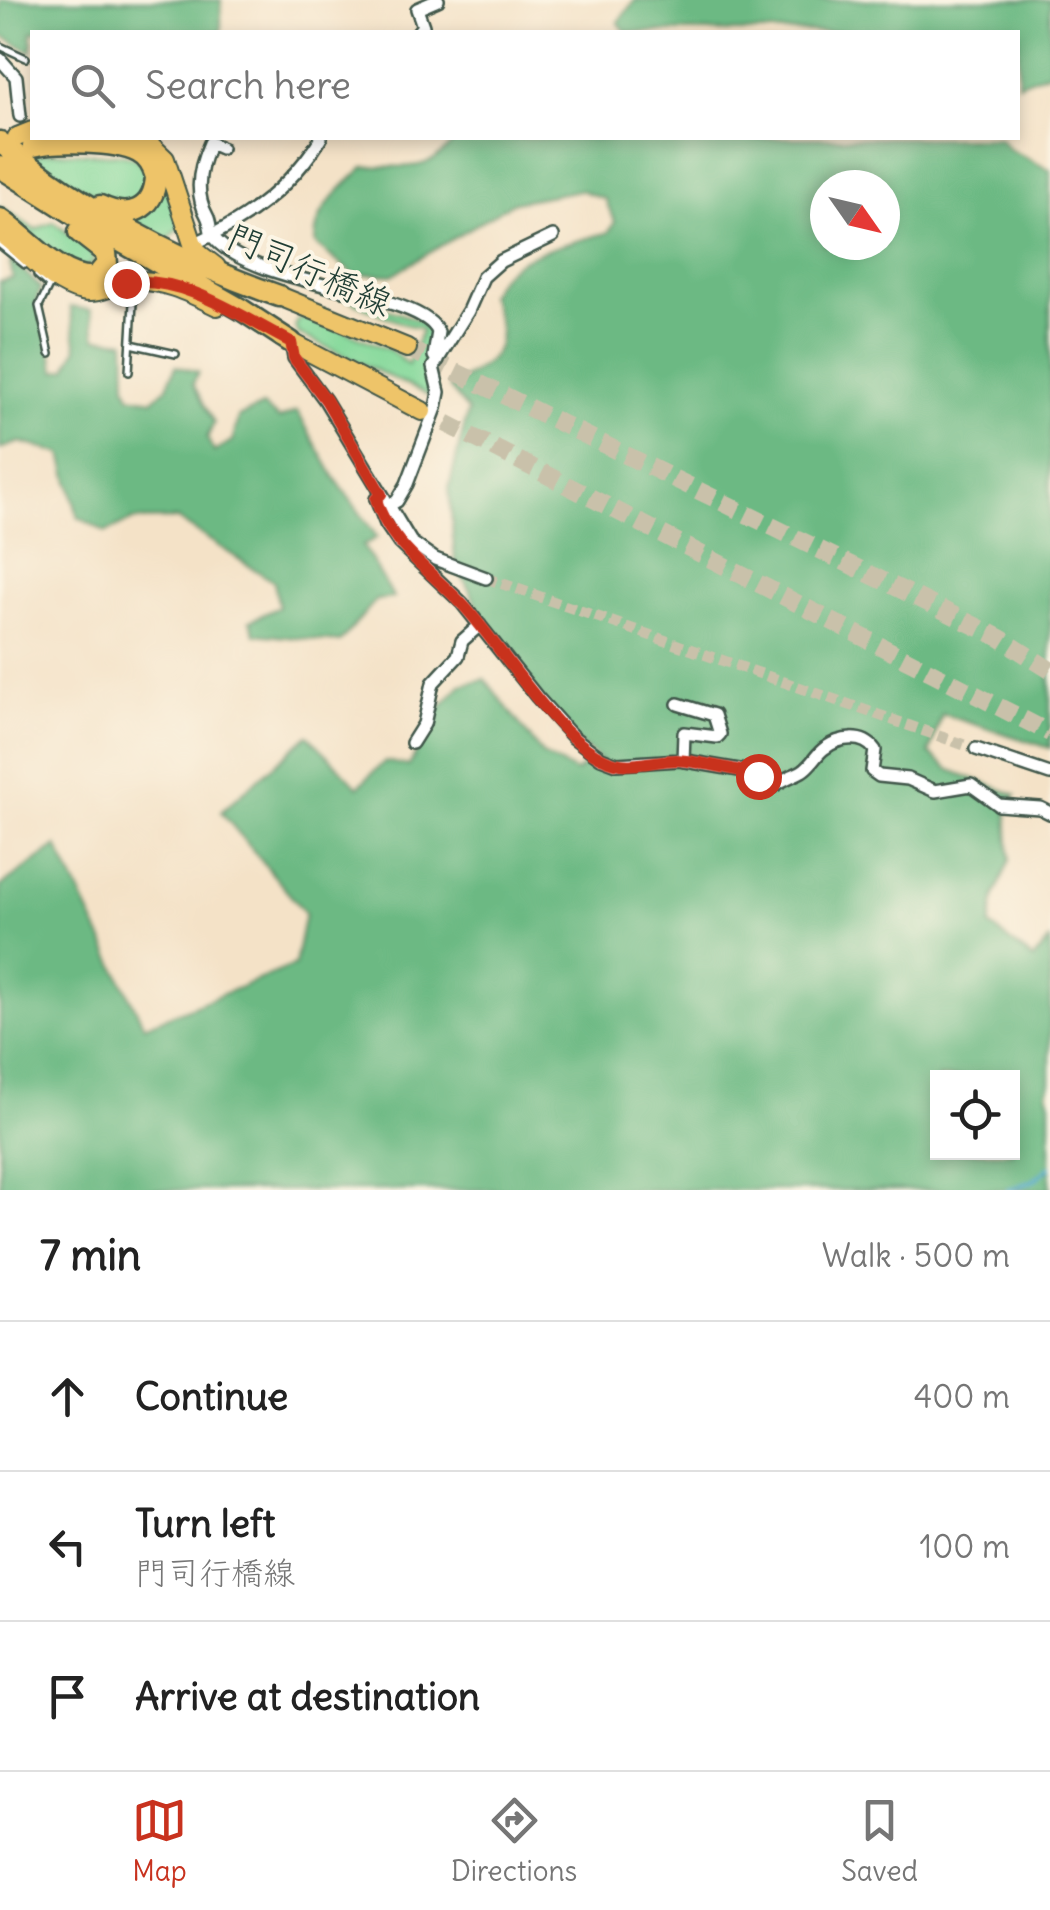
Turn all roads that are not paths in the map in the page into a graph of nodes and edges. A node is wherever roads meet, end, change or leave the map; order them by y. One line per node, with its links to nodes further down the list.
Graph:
1 (438, 0): 2 (street)
2 (425, 27)
3 (0, 46): 4 (lane)
4 (26, 58)
5 (0, 59): 6 (street)
6 (20, 116)
7 (144, 140): 16 (main road, 門司行橋線)
8 (320, 140): 16 (street)
9 (23, 145): 9 (highway); 13 (highway)
10 (222, 148): 16 (street)
11 (0, 171): 12 (highway); 21 (highway)
12 (0, 218)
13 (122, 228): 16 (highway); 20 (highway)
14 (0, 232): 18 (main road, 門司行橋線)
15 (553, 236): 26 (street)
16 (203, 240): 20 (main road, 門司行橋線); 26 (street)
17 (0, 244): 18 (lane)
18 (52, 282): 19 (main road, 門司行橋線); 24 (lane)
19 (134, 282): 21 (main road, 門司行橋線); 22 (lane)
20 (279, 296): 23 (main road, 門司行橋線)
21 (291, 342): 28 (main road, 門司行橋線); 29 (street)
22 (131, 344): 25 (lane); 27 (lane)
23 (408, 348)
24 (50, 354)
25 (176, 354)
26 (438, 360): 29 (street)
27 (129, 372)
28 (422, 411)
29 (384, 500): 30 (street); 31 (street)
30 (486, 578)
31 (480, 625): 33 (street); 35 (street)
32 (678, 704): 35 (street)
33 (412, 743)
34 (976, 749): 36 (street)
35 (683, 761): 37 (street)
36 (1050, 774)
37 (1050, 813)

